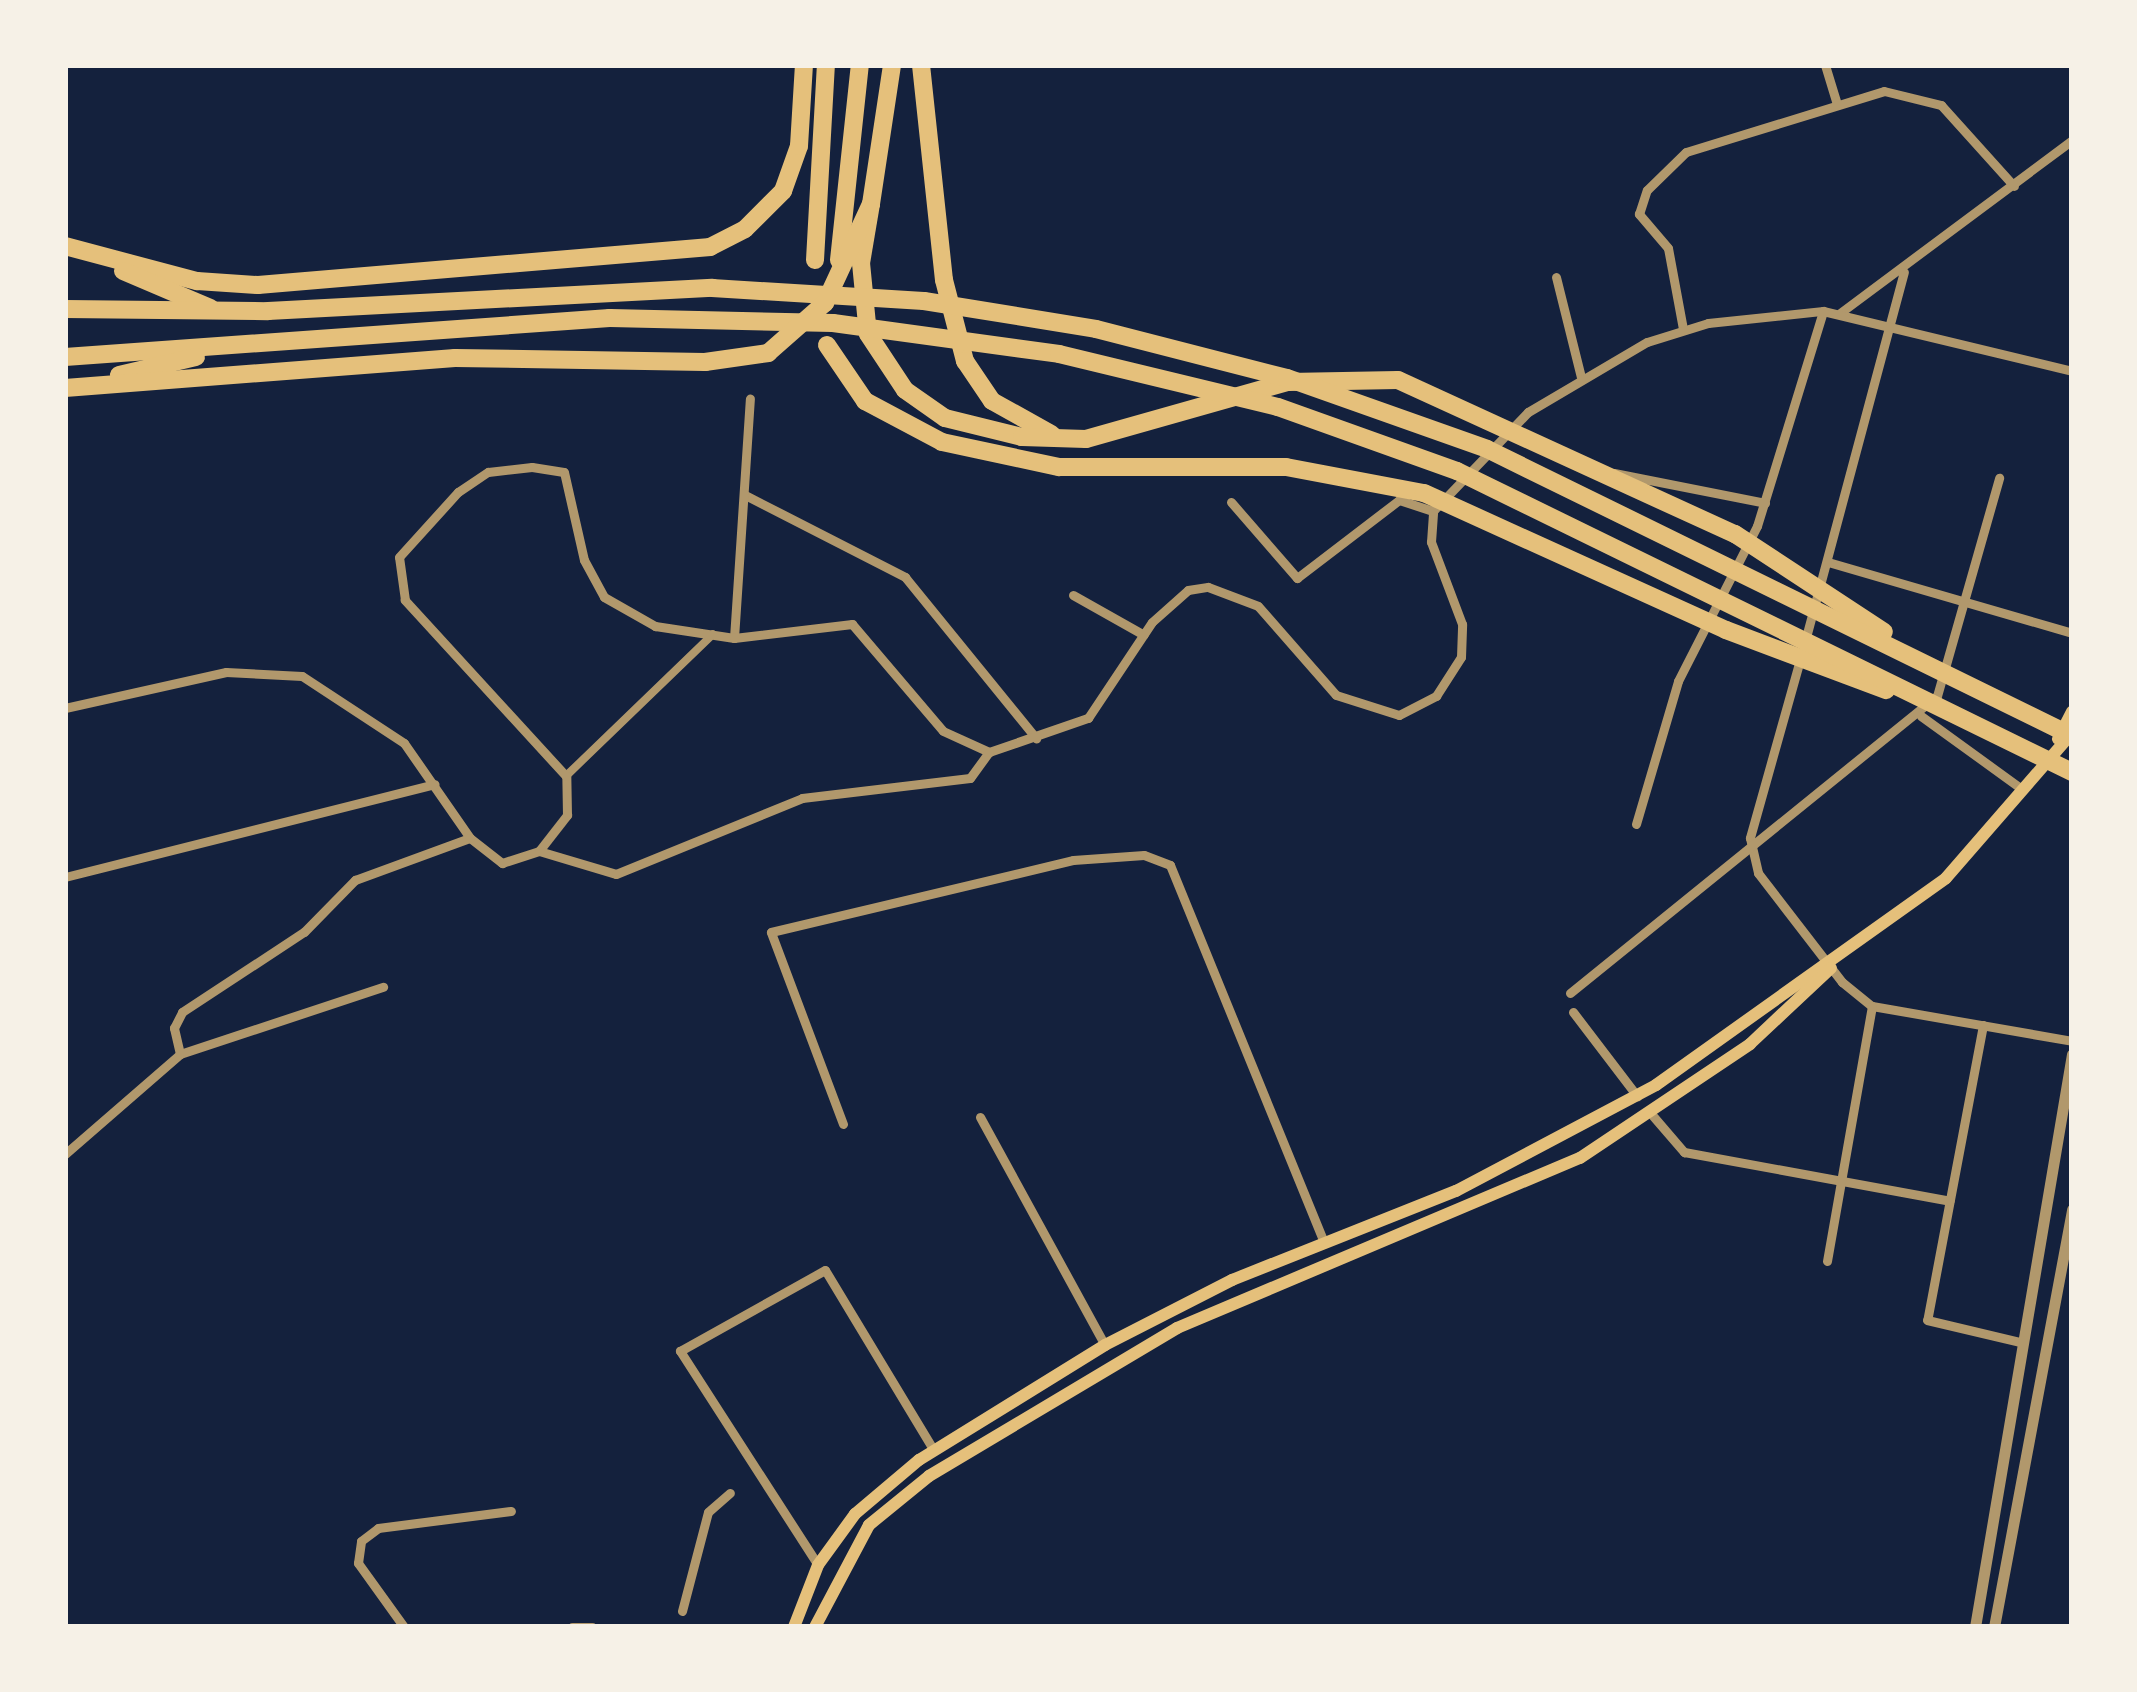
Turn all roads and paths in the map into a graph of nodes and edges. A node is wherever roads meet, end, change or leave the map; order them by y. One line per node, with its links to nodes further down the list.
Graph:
1 (804, 65): 11 (highway)
2 (826, 65): 12 (highway)
3 (860, 65): 15 (highway)
4 (892, 65): 10 (highway)
5 (921, 65): 30 (highway)
6 (1825, 65): 7 (street)
7 (1836, 100): 9 (street); 20 (street)
8 (2072, 140): 9 (street)
9 (2014, 186): 13 (street)
10 (870, 204): 15 (highway); 30 (highway)
11 (65, 246): 18 (highway)
12 (814, 260)
13 (1904, 272): 19 (street); 21 (street)
14 (1556, 277): 26 (street)
15 (834, 285): 27 (highway)
16 (65, 309): 18 (highway)
17 (1823, 311): 19 (street); 20 (street); 34 (street)
18 (235, 312): 43 (highway)
19 (1840, 313): 21 (street)
20 (1683, 328): 26 (street)
21 (1893, 329): 25 (street); 36 (street)
22 (264, 343): 24 (highway); 27 (highway); 47 (highway)
23 (827, 345): 47 (highway)
24 (65, 356)
25 (2072, 371)
26 (1581, 376): 29 (street)
27 (65, 387)
28 (750, 399): 32 (street)
29 (1504, 432): 34 (street); 35 (street)
30 (1086, 438): 43 (highway)
31 (1999, 478): 38 (street)
32 (744, 495): 42 (street); 49 (street)
33 (1231, 502): 35 (street)
34 (1765, 503): 56 (street)
35 (1433, 510): 41 (street)
36 (1828, 562): 38 (street); 59 (street)
37 (1073, 595): 41 (street)
38 (1969, 602): 39 (street); 46 (street)
39 (2072, 633)
40 (714, 634): 42 (street); 53 (street); 53 (street)
41 (1144, 635): 49 (street)
42 (734, 638): 51 (street)
43 (1934, 667): 48 (highway)
44 (65, 708): 54 (street)
45 (2072, 711): 50 (main road)
46 (1920, 716): 55 (street); 59 (street)
47 (1976, 724): 52 (highway)
48 (2072, 734): 50 (main road)
49 (1036, 738): 51 (street)
50 (2053, 750): 55 (main road)
51 (989, 752): 58 (street)
52 (2072, 772)
53 (566, 776): 58 (street)
54 (434, 784): 57 (street); 60 (street)
55 (2022, 790): 61 (main road)
56 (1636, 824)
57 (470, 838): 58 (street); 68 (street)
58 (539, 851)
59 (1748, 854): 61 (street); 63 (street)
60 (65, 877)
61 (1831, 968): 64 (street); 70 (main road); 71 (main road)
62 (383, 986): 68 (street)
63 (1570, 993)
64 (1872, 1006): 66 (street); 75 (street)
65 (1573, 1012): 70 (street)
66 (1982, 1025): 67 (street); 76 (street)
67 (2072, 1041)
68 (180, 1054): 74 (street)
69 (2072, 1054): 81 (street)
70 (1636, 1096): 78 (main road)
71 (1653, 1116): 75 (street); 80 (main road)
72 (980, 1117): 82 (street)
73 (844, 1124): 78 (street)
74 (65, 1154)
75 (1842, 1182): 76 (street); 79 (street)
76 (1950, 1200): 81 (street)
77 (2072, 1208): 90 (street)
78 (1324, 1243): 80 (main road); 82 (main road)
79 (1827, 1261)
80 (1331, 1264): 83 (main road)
81 (2020, 1342): 88 (street)
82 (1105, 1344): 83 (main road); 84 (main road)
83 (1116, 1364): 89 (main road)
84 (934, 1450): 87 (main road); 87 (street)
85 (730, 1493): 91 (street)
86 (510, 1512): 92 (street)
87 (818, 1566): 89 (main road); 95 (main road)
88 (1982, 1569): 90 (street); 97 (street)
89 (836, 1574): 96 (main road)
90 (2004, 1578): 98 (street)
91 (682, 1611)
92 (404, 1627)
93 (572, 1627): 94 (street)
94 (592, 1627)
95 (794, 1627)
96 (816, 1627)
97 (1975, 1627)
98 (1994, 1627)

